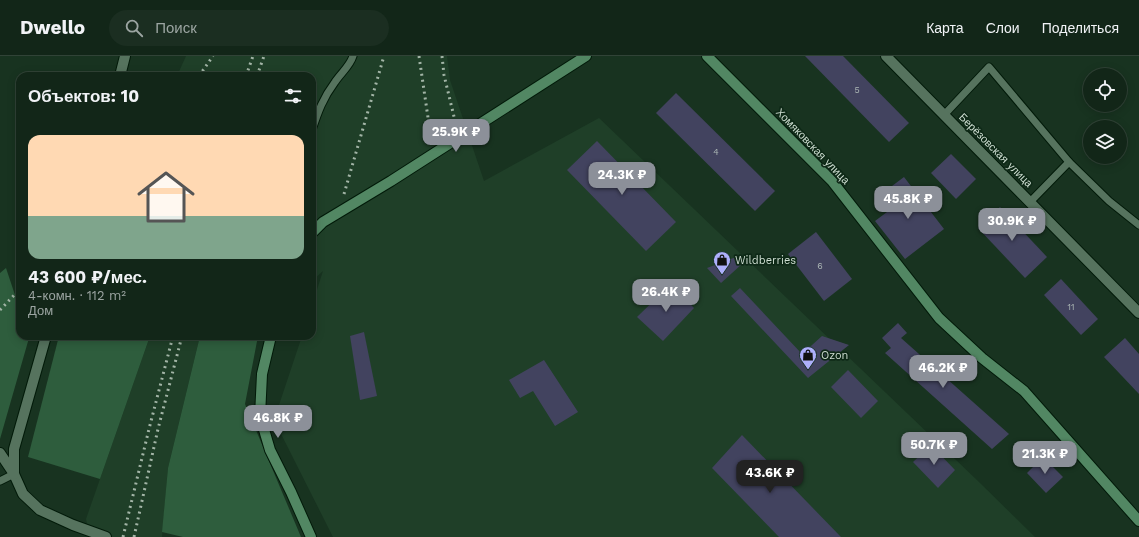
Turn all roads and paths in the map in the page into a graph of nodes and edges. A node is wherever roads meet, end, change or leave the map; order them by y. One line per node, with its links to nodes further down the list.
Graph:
1 (126, 56): 6 (street)
2 (353, 56): 8 (lane)
3 (586, 56): 12 (street)
4 (707, 56): 19 (street, Хомяковская улица)
5 (886, 56): 7 (street, Берёзовская улица)
6 (121, 72)
7 (944, 115): 9 (lane); 10 (street, Берёзовская улица)
8 (316, 117)
9 (1069, 162): 10 (lane); 11 (lane)
10 (1030, 202): 13 (street, Берёзовская улица)
11 (1139, 225)
12 (316, 229)
13 (1139, 313)
14 (45, 340): 17 (street)
15 (270, 340): 21 (street)
16 (0, 453): 17 (street)
17 (14, 474): 18 (lane); 20 (street)
18 (0, 481)
19 (1139, 521)
20 (106, 537)
21 (311, 537)

